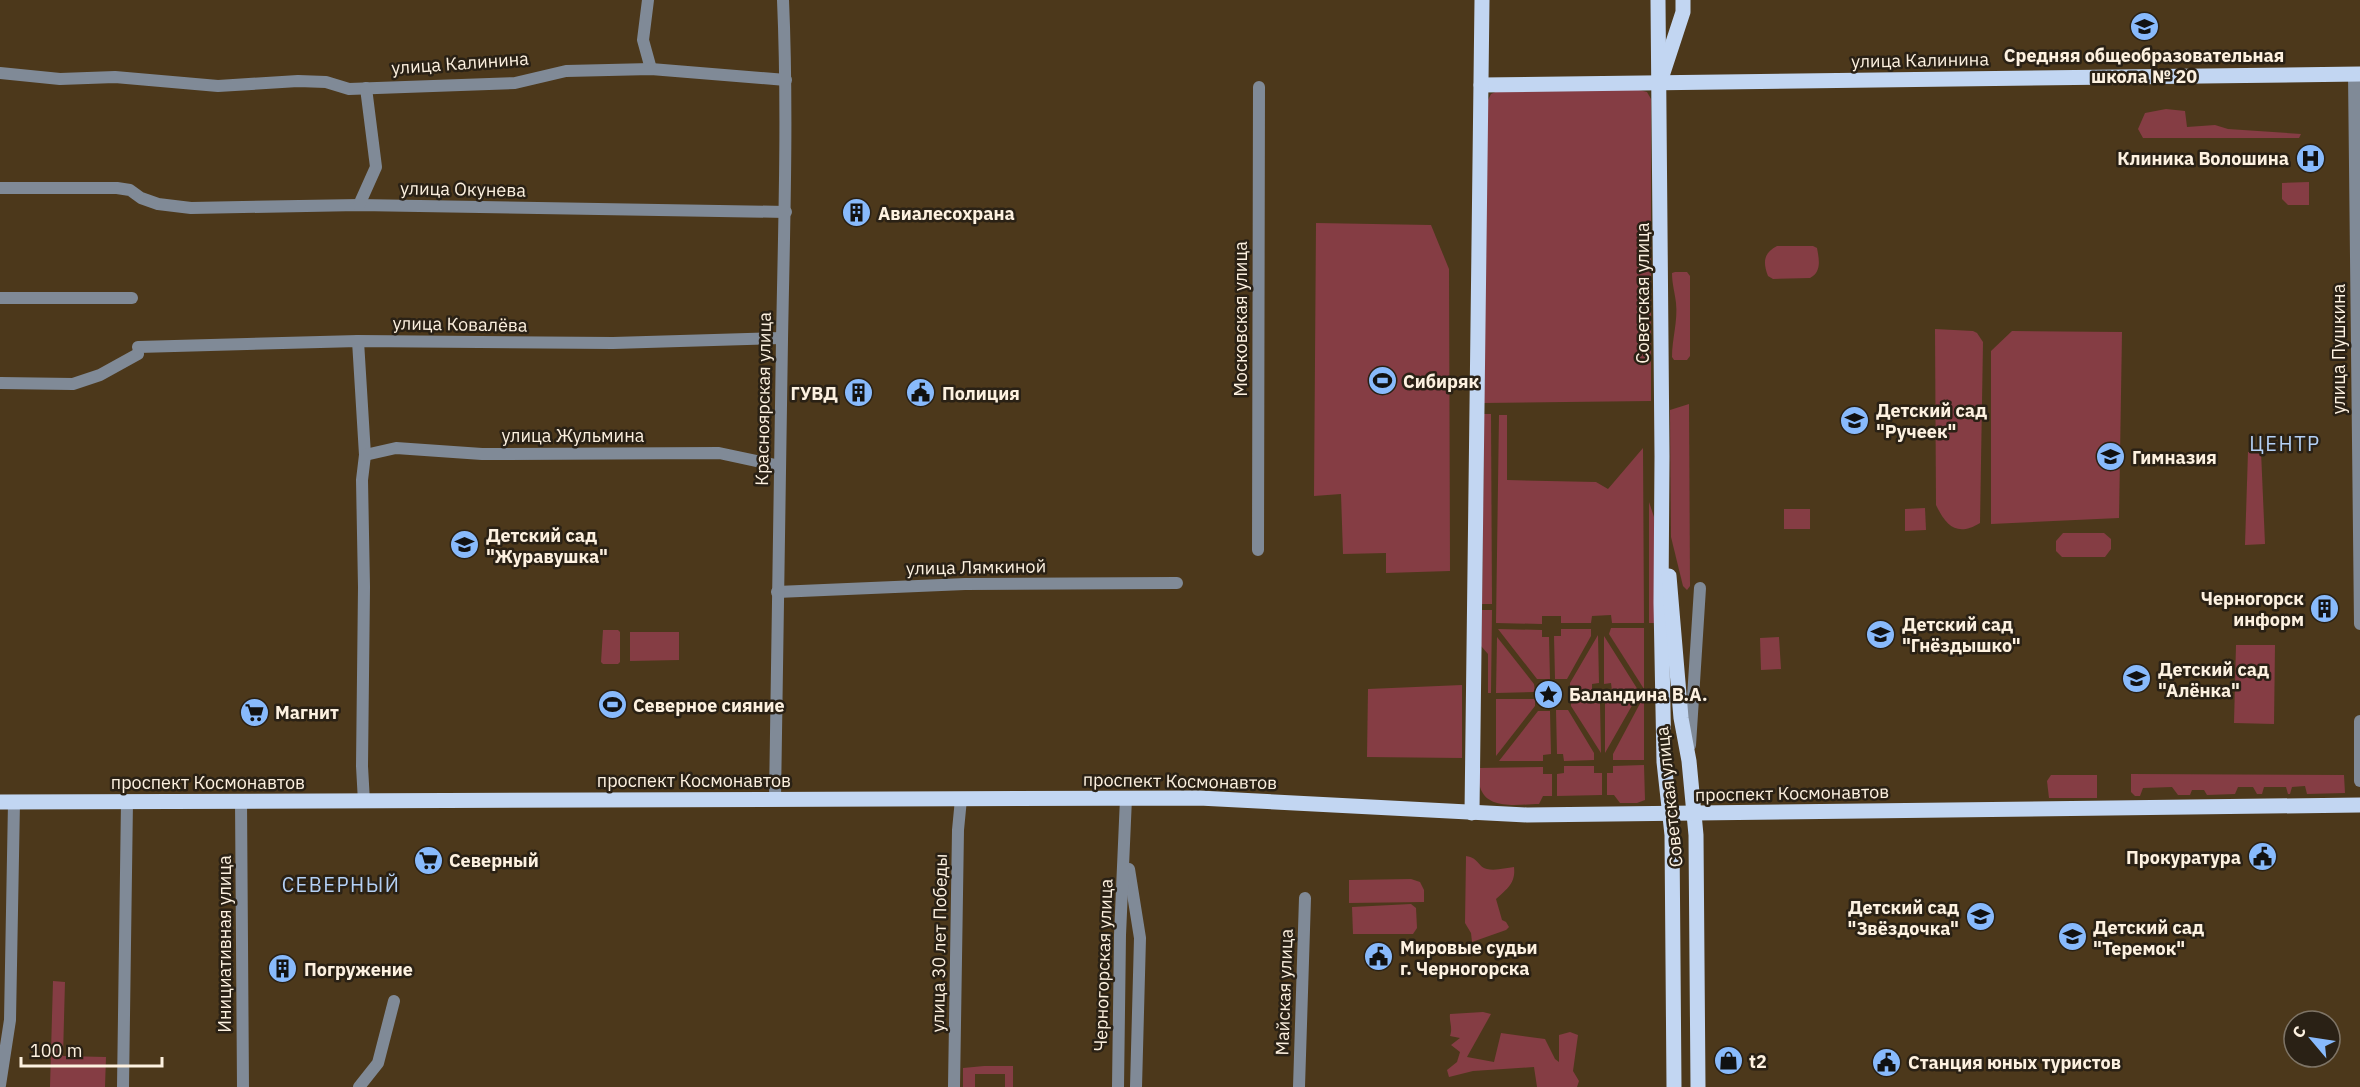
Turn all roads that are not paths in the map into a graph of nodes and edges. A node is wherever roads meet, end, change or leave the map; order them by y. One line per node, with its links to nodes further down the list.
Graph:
1 (648, 0): 6 (street)
2 (783, 0): 9 (street, Красноярская улица)
3 (1482, 0): 11 (main road)
4 (1658, 0): 10 (main road, Советская улица)
5 (1683, 0): 10 (main road, Советская улица)
6 (651, 69): 9 (street, улица Калинина); 13 (street, улица Калинина)
7 (0, 73): 13 (street, улица Калинина)
8 (2357, 74): 10 (main road, улица Калинина); 29 (street, улица Пушкина)
9 (786, 80): 16 (street, Красноярская улица)
10 (1660, 82): 11 (main road, улица Калинина); 24 (main road, Советская улица)
11 (1481, 85): 41 (main road)
12 (1259, 87): 25 (street, Московская улица)
13 (366, 88): 15 (street)
14 (0, 188): 15 (street, улица Окунева)
15 (359, 205): 16 (street, улица Окунева)
16 (786, 212): 19 (street, Красноярская улица)
17 (0, 297): 18 (street)
18 (132, 298)
19 (782, 338): 20 (street, улица Ковалёва); 23 (street, Красноярская улица)
20 (358, 341): 21 (street, улица Ковалёва); 22 (street)
21 (0, 383)
22 (365, 455): 23 (street, улица Жульмина); 39 (street)
23 (780, 466): 28 (street, Красноярская улица)
24 (1662, 504): 31 (main road, Советская улица); 42 (main road, Советская улица)
25 (1258, 550)
26 (1177, 583): 28 (street, улица Лямкиной)
27 (1700, 588): 31 (street)
28 (777, 592): 34 (street, Красноярская улица)
29 (2360, 624)
30 (2360, 721): 32 (street)
31 (1689, 762): 43 (main road, Советская улица)
32 (2360, 781)
33 (1126, 798): 35 (main road, проспект Космонавтов); 41 (main road, проспект Космонавтов); 44 (street, Черногорская улица)
34 (775, 799): 35 (main road, проспект Космонавтов); 39 (main road, проспект Космонавтов)
35 (961, 799): 51 (street, улица 30 лет Победы)
36 (241, 800): 37 (main road, проспект Космонавтов); 39 (main road, проспект Космонавтов); 49 (street, Инициативная улица)
37 (128, 801): 38 (main road, проспект Космонавтов); 48 (street)
38 (7, 802): 47 (street)
39 (364, 802)
40 (2360, 805): 43 (main road, проспект Космонавтов)
41 (1472, 813): 42 (main road, проспект Космонавтов)
42 (1669, 813): 43 (main road, проспект Космонавтов); 55 (main road, Советская улица)
43 (1694, 813): 56 (main road, Советская улица)
44 (1125, 844): 52 (street, Черногорская улица); 53 (street, Черногорская улица)
45 (1305, 898): 54 (street, Майская улица)
46 (394, 1000): 50 (street)
47 (0, 1085)
48 (123, 1087)
49 (243, 1087)
50 (359, 1087)
51 (954, 1087)
52 (1118, 1087)
53 (1136, 1087)
54 (1299, 1087)
55 (1674, 1087)
56 (1698, 1087)

